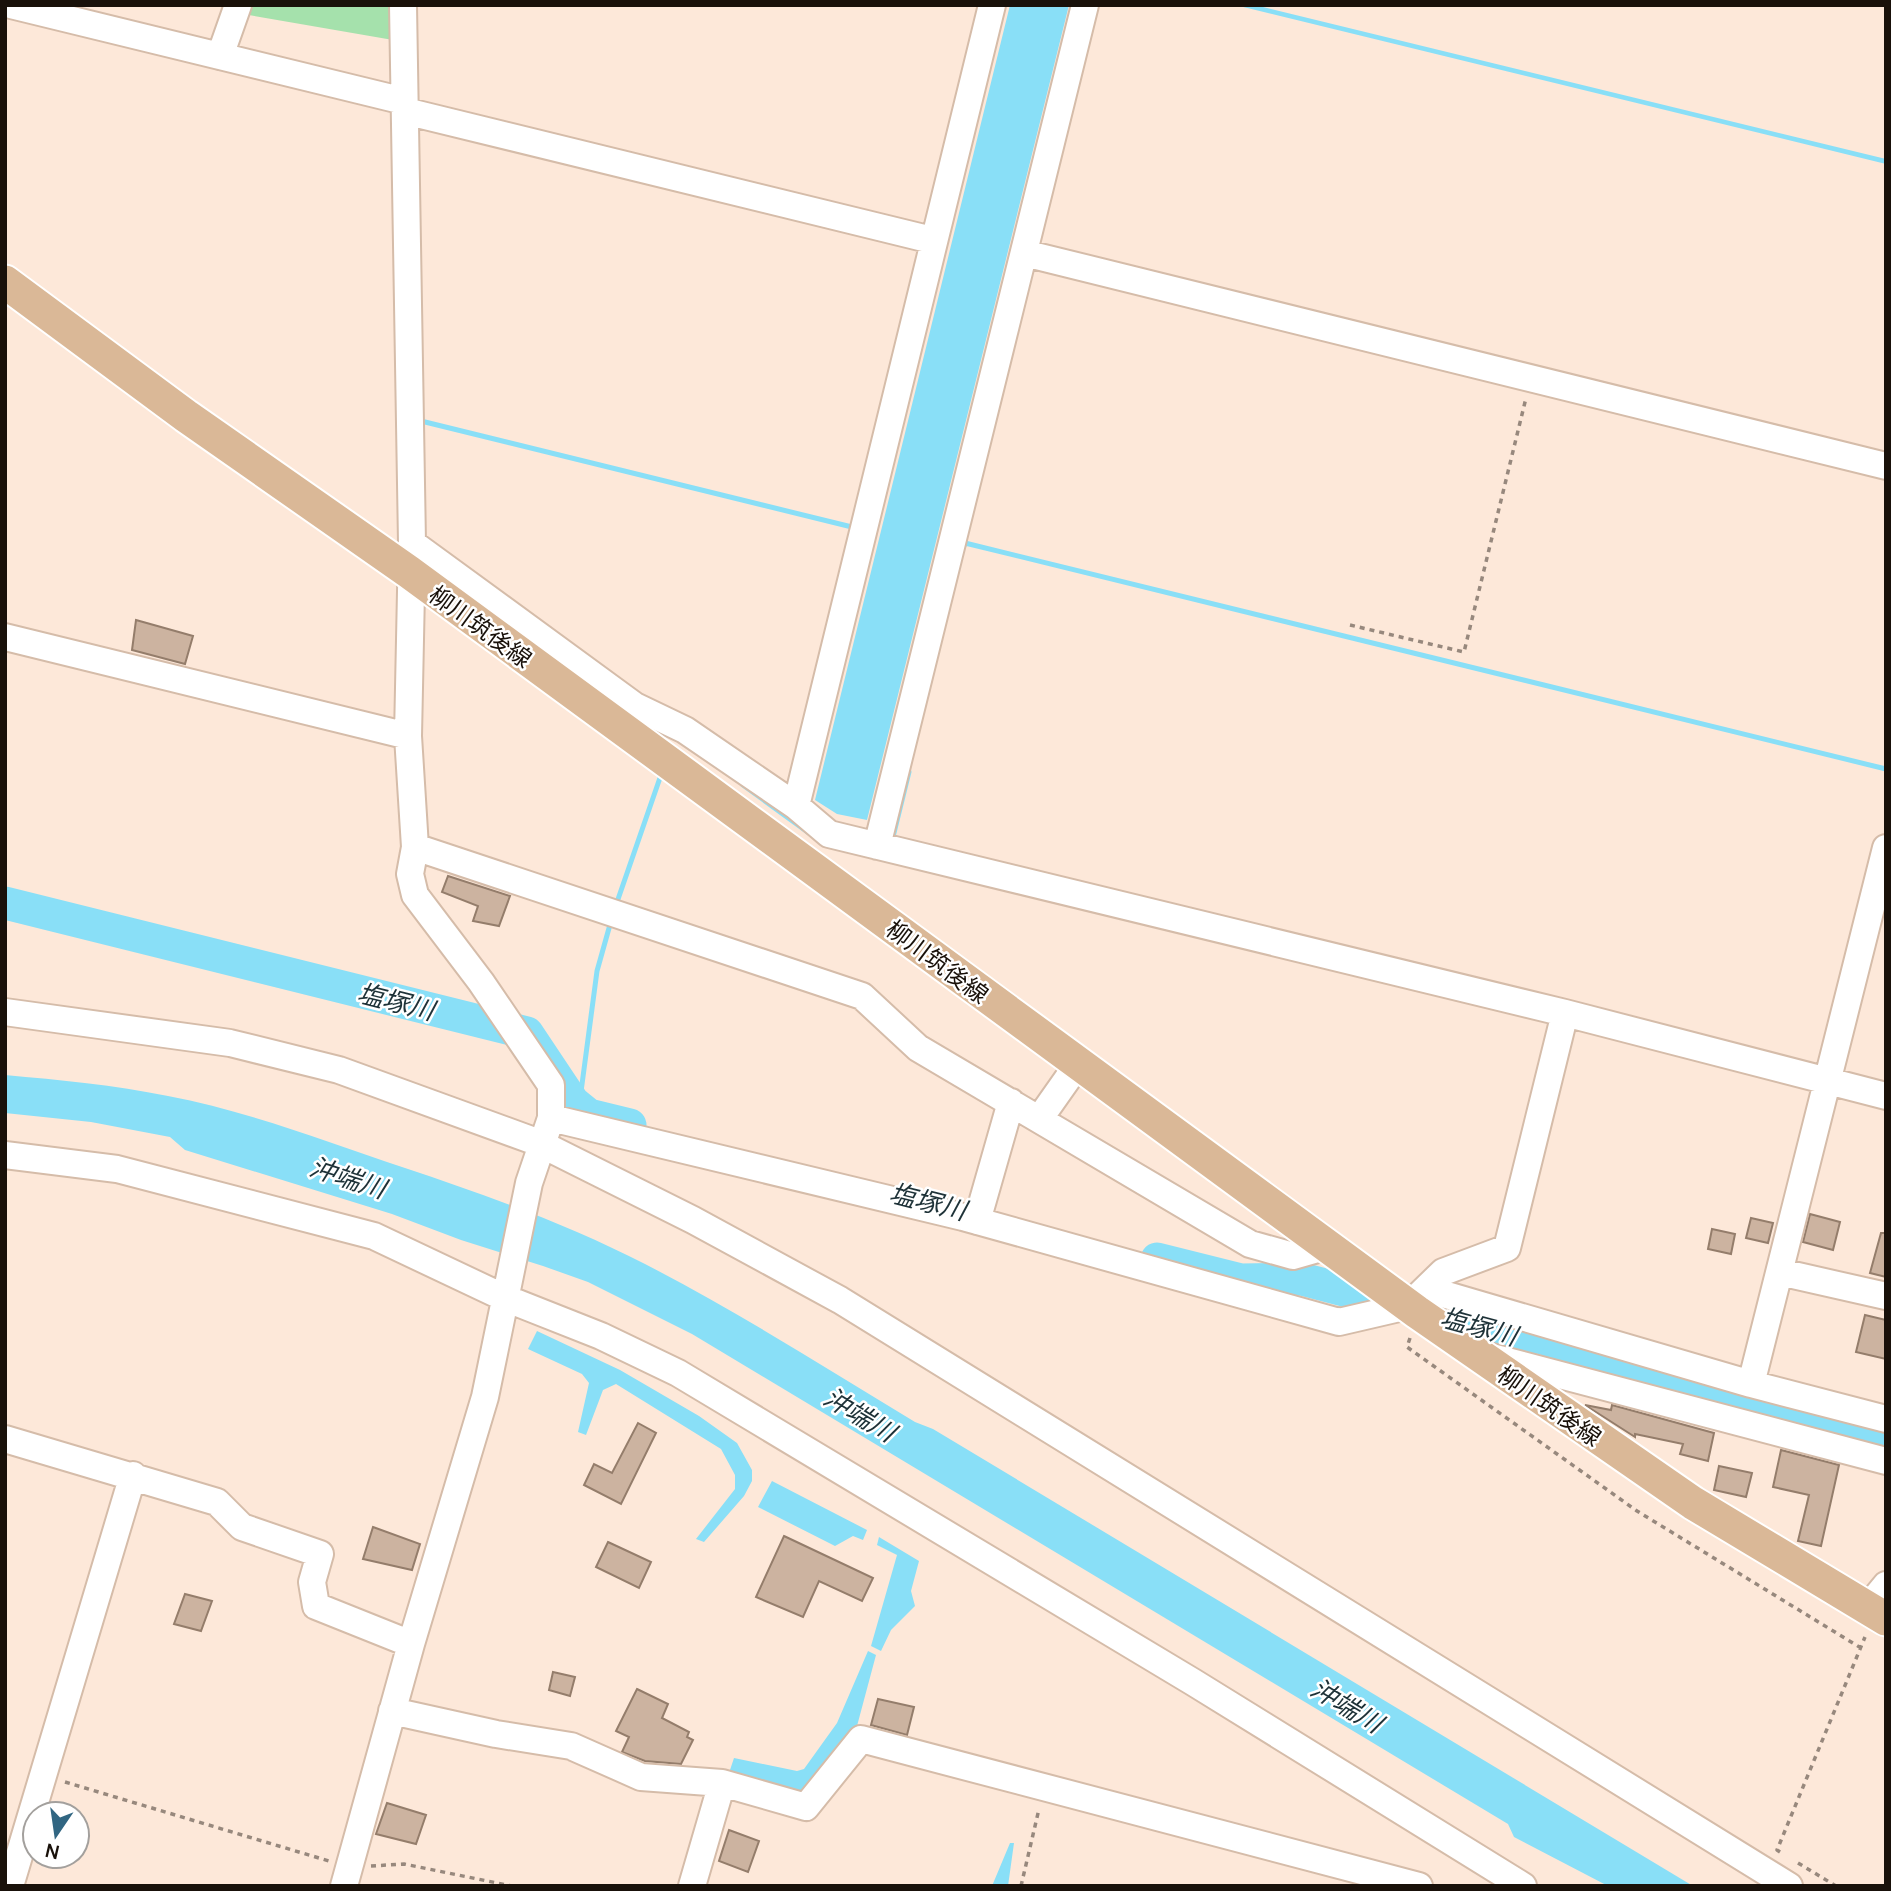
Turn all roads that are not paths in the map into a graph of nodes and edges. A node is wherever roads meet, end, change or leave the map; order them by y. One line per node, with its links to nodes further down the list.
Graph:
1 (12, 5): 6 (street)
2 (238, 5): 6 (street)
3 (403, 5): 7 (street)
4 (992, 5): 8 (street)
5 (1085, 5): 9 (street)
6 (220, 56): 7 (street)
7 (405, 106): 8 (street); 12 (street)
8 (933, 240): 15 (street)
9 (1024, 253): 11 (street); 16 (street)
10 (5, 282): 12 (main road, 柳川筑後線)
11 (1886, 466)
12 (410, 558): 14 (street); 15 (street); 21 (main road, 柳川筑後線)
13 (5, 637): 14 (street)
14 (408, 736): 17 (street)
15 (796, 806): 16 (street)
16 (877, 846): 20 (street)
17 (415, 847): 24 (street); 25 (street)
18 (1886, 848): 22 (street)
19 (5, 1012): 27 (street)
20 (1566, 1013): 22 (street); 34 (street)
21 (1078, 1064): 26 (street); 30 (main road, 柳川筑後線)
22 (1829, 1082): 23 (street); 31 (street)
23 (1886, 1096)
24 (1011, 1102): 26 (street); 29 (street)
25 (551, 1118): 27 (street); 29 (street)
26 (1040, 1118): 30 (street)
27 (542, 1145): 32 (street); 50 (street)
28 (5, 1155): 32 (street)
29 (976, 1221): 34 (street)
30 (1328, 1246): 34 (main road, 柳川筑後線)
31 (1780, 1272): 33 (street); 36 (street)
32 (507, 1287): 42 (street); 49 (street)
33 (1886, 1296)
34 (1417, 1302): 35 (main road, 柳川筑後線); 36 (street)
35 (1475, 1353): 39 (street); 41 (main road, 柳川筑後線)
36 (1751, 1384): 37 (street)
37 (1886, 1419)
38 (5, 1439): 40 (street)
39 (1886, 1461)
40 (133, 1475): 42 (street); 46 (street)
41 (1878, 1606)
42 (411, 1644): 43 (street)
43 (392, 1711): 44 (street); 45 (street)
44 (722, 1783): 47 (street); 48 (street)
45 (347, 1876)
46 (10, 1886)
47 (692, 1886)
48 (1419, 1886)
49 (1523, 1886)
50 (1788, 1886)

